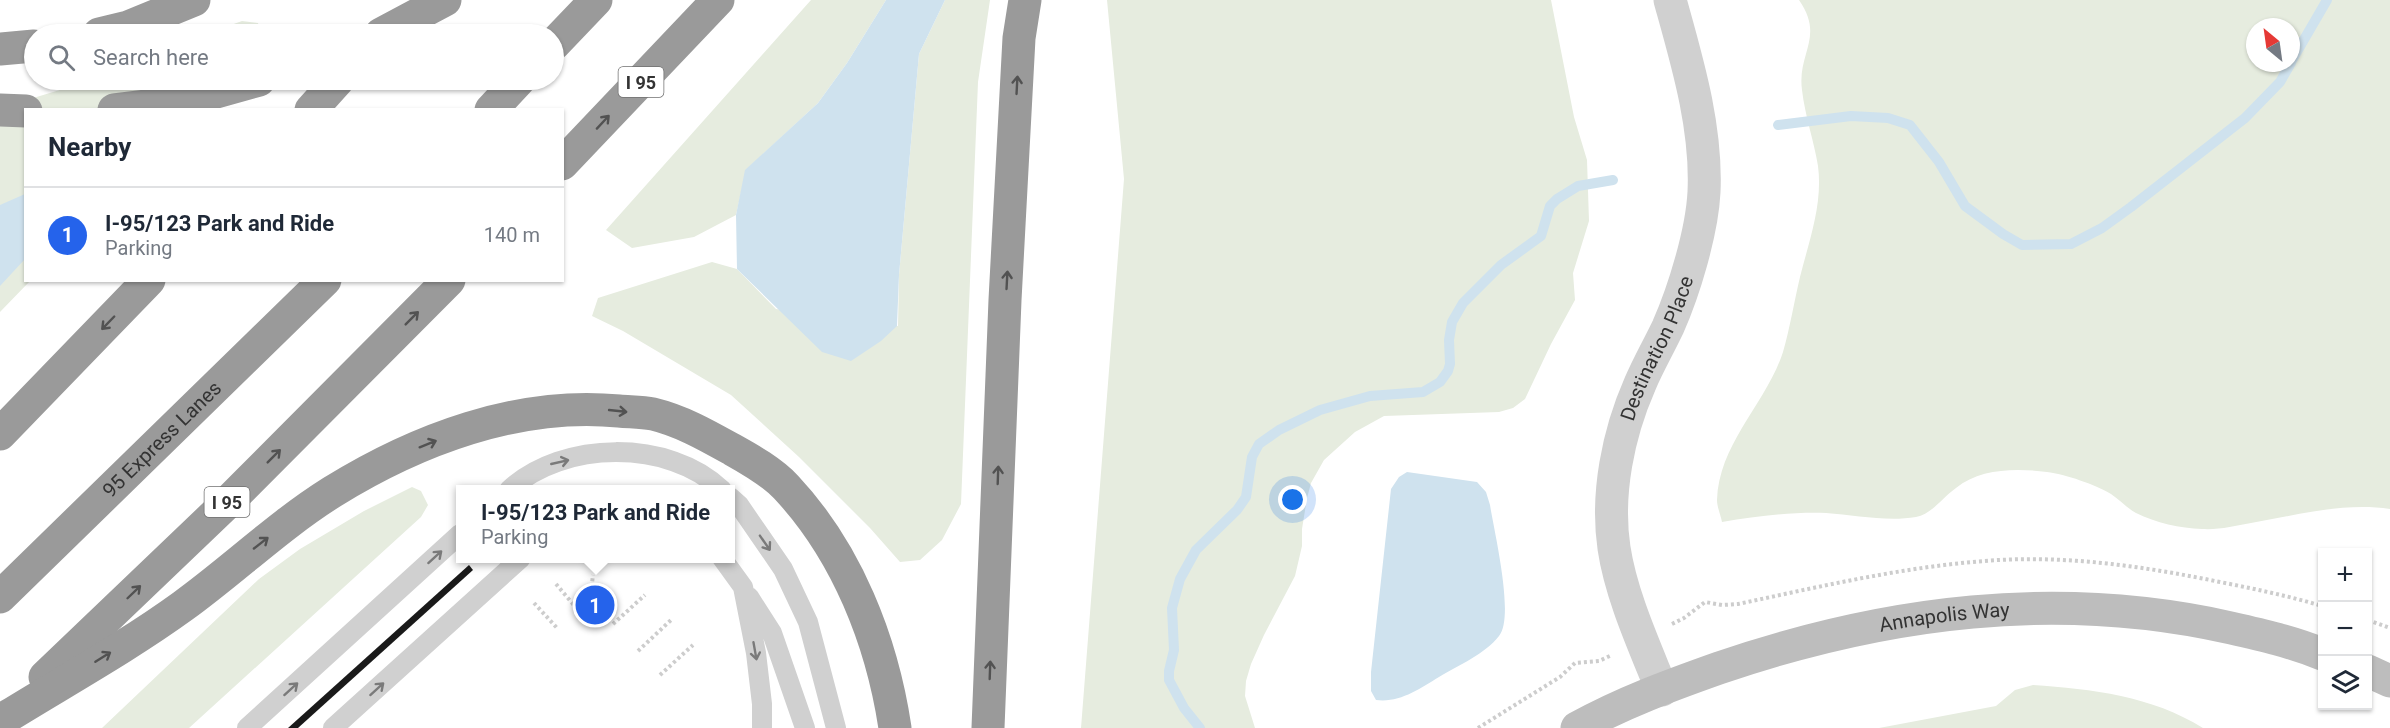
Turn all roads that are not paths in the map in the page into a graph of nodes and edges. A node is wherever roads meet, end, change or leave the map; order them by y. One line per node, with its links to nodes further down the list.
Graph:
1 (194, 0): 8 (highway)
2 (411, 0): 9 (highway)
3 (445, 0): 10 (highway)
4 (596, 0): 11 (highway)
5 (718, 0): 22 (highway, I 95, one-way to 5)
6 (1025, 0): 46 (highway, one-way to 6)
7 (1670, 0): 38 (street, Destination Place)
8 (135, 24)
9 (389, 24)
10 (399, 24)
11 (564, 34)
12 (24, 47): 13 (highway)
13 (0, 49)
14 (224, 90): 17 (highway)
15 (329, 90): 18 (highway)
16 (509, 90): 19 (highway)
17 (130, 108)
18 (313, 108)
19 (492, 108)
20 (0, 110): 21 (highway)
21 (24, 111)
22 (564, 162)
23 (147, 282): 26 (highway, one-way to 26)
24 (323, 282): 34 (highway, 95 Express Lanes)
25 (447, 282): 39 (highway, I 95, one-way to 25)
26 (0, 434)
27 (516, 485): 28 (lane, one-way to 28)
28 (718, 485)
29 (735, 501): 44 (lane, one-way to 44)
30 (456, 538): 40 (lane, one-way to 30)
31 (515, 563): 41 (lane, one-way to 31)
32 (726, 563): 33 (lane)
33 (743, 587): 42 (lane, one-way to 42); 43 (lane)
34 (0, 597)
35 (2318, 653): 38 (street, Annapolis Way)
36 (2372, 673): 37 (street)
37 (2390, 681)
38 (1662, 690): 47 (street, Annapolis Way)
39 (0, 720): 45 (highway, one-way to 45)
40 (247, 728)
41 (333, 728)
42 (762, 728)
43 (805, 728)
44 (836, 728)
45 (895, 728)
46 (988, 728)
47 (1577, 728)

